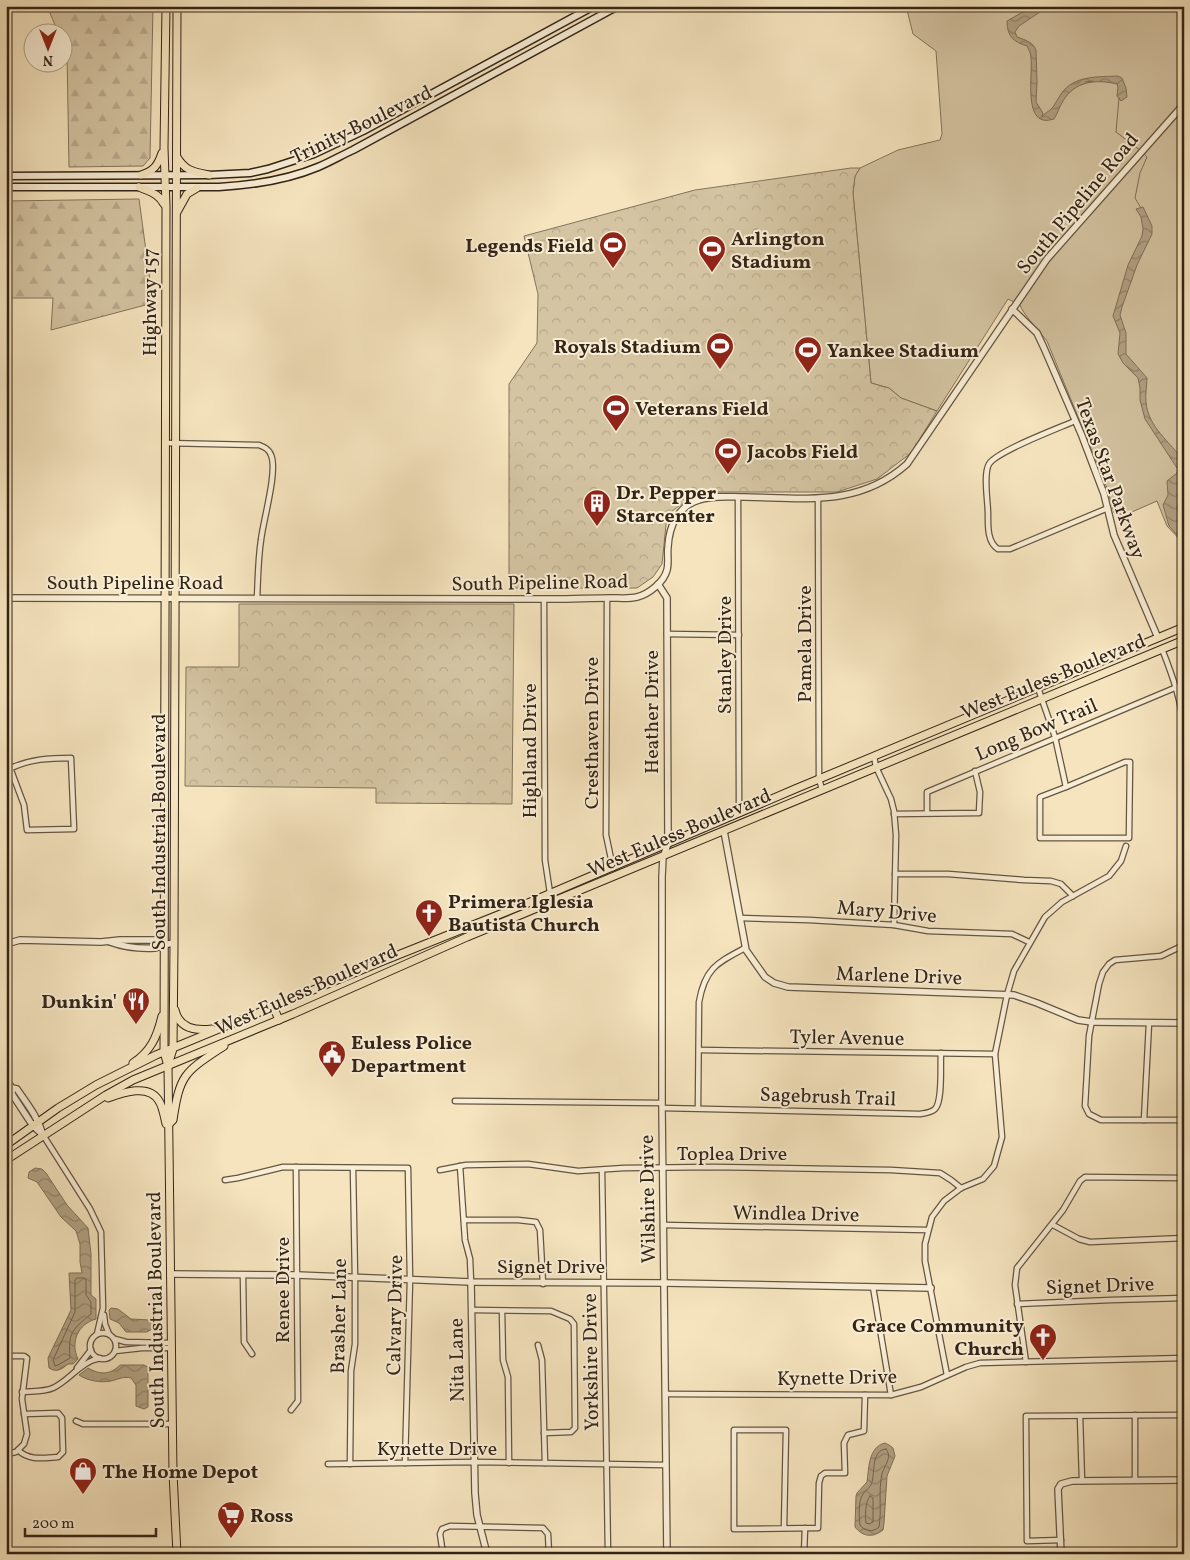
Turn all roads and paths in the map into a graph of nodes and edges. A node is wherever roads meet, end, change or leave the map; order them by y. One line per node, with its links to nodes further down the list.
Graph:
1 (166, 6): 10 (main road, Highway 157)
2 (177, 6): 11 (main road, Highway 157)
3 (594, 6): 5 (main road, Trinity Boulevard)
4 (618, 6): 6 (main road, Trinity Boulevard)
5 (521, 46): 6 (main road); 8 (main road, Trinity Boulevard)
6 (527, 56): 9 (main road, Trinity Boulevard)
7 (1184, 104): 26 (street, South Pipeline Road)
8 (384, 120): 9 (main road); 15 (main road, Trinity Boulevard)
9 (390, 130): 23 (main road, Trinity Boulevard)
10 (164, 148): 12 (main road); 13 (main road, Highway 157)
11 (175, 154): 14 (main road, Highway 157); 15 (main road)
12 (141, 175): 13 (main road, Trinity Boulevard); 17 (main road, Trinity Boulevard)
13 (164, 175): 14 (main road, Trinity Boulevard); 20 (main road, Highway 157)
14 (176, 175): 15 (main road, Trinity Boulevard); 21 (main road, Highway 157)
15 (209, 175)
16 (6, 176): 17 (main road, Trinity Boulevard)
17 (61, 176): 19 (main road)
18 (6, 187): 19 (main road, Trinity Boulevard)
19 (61, 187): 22 (main road, Trinity Boulevard)
20 (164, 187): 21 (main road, Trinity Boulevard); 22 (main road, Trinity Boulevard); 24 (main road, Highway 157)
21 (176, 187): 23 (main road, Trinity Boulevard); 25 (main road, Highway 157)
22 (139, 188): 24 (main road)
23 (197, 188): 25 (main road)
24 (166, 206): 28 (main road, Highway 157)
25 (176, 214): 29 (main road, Highway 157)
26 (1012, 309): 27 (street, Texas Star Parkway); 31 (street, South Pipeline Road)
27 (1075, 421): 32 (street, Texas Star Parkway); 32 (street)
28 (165, 443): 29 (street); 35 (main road, Highway 157)
29 (176, 443): 36 (main road, Highway 157); 37 (street)
30 (738, 497): 31 (street, South Pipeline Road); 33 (street, South Pipeline Road); 42 (street, Stanley Drive)
31 (818, 499): 59 (street, Pamela Drive)
32 (1108, 508): 44 (street, Texas Star Parkway)
33 (658, 584): 38 (street, South Pipeline Road); 41 (street, Heather Drive)
34 (8, 598): 35 (street, South Pipeline Road); 43 (street)
35 (164, 598): 36 (street, South Pipeline Road); 68 (main road, South Industrial Boulevard)
36 (175, 598): 37 (street, South Pipeline Road); 69 (main road, South Industrial Boulevard)
37 (257, 598): 39 (street, South Pipeline Road)
38 (606, 598): 39 (street, South Pipeline Road); 72 (street, Cresthaven Drive)
39 (544, 599): 74 (street, Highland Drive)
40 (1184, 627): 44 (main road, West Euless Boulevard)
41 (668, 634): 42 (street); 67 (street, Heather Drive)
42 (739, 635): 63 (street, Stanley Drive)
43 (6, 638)
44 (1158, 638): 46 (main road); 49 (main road, West Euless Boulevard)
45 (1184, 640): 46 (main road, West Euless Boulevard)
46 (1162, 649): 48 (street); 50 (main road, West Euless Boulevard)
47 (1184, 684): 48 (street, Long Bow Trail)
48 (1177, 686): 51 (street); 52 (street, Long Bow Trail)
49 (1038, 688): 50 (street); 53 (main road, West Euless Boulevard)
50 (1041, 698): 52 (street); 55 (main road, West Euless Boulevard)
51 (1184, 732)
52 (1055, 738): 57 (street, Long Bow Trail); 60 (street)
53 (874, 756): 55 (street); 59 (main road, West Euless Boulevard)
54 (6, 757): 56 (street)
55 (876, 767): 61 (main road, West Euless Boulevard); 65 (street)
56 (11, 768): 56 (street)
57 (975, 771): 64 (street, Long Bow Trail); 64 (street)
58 (1184, 778): 62 (street)
59 (819, 779): 61 (street, Pamela Drive); 63 (main road, West Euless Boulevard)
60 (1066, 788): 60 (street)
61 (822, 789): 66 (main road, West Euless Boulevard)
62 (1184, 808)
63 (743, 812): 67 (main road, West Euless Boulevard)
64 (927, 813): 65 (street)
65 (894, 814): 73 (street)
66 (724, 831): 71 (main road, West Euless Boulevard); 77 (street, Marlene Drive)
67 (668, 844): 71 (street, Wilshire Drive); 72 (main road, West Euless Boulevard)
68 (164, 846): 69 (main road); 82 (main road, South Industrial Boulevard)
69 (175, 846): 80 (main road, South Industrial Boulevard)
70 (1126, 846): 75 (street)
71 (663, 856): 76 (main road, West Euless Boulevard); 107 (street, Wilshire Drive)
72 (613, 868): 74 (main road, West Euless Boulevard)
73 (895, 874): 75 (street); 78 (street)
74 (550, 894): 76 (street, Highland Drive); 85 (main road, West Euless Boulevard)
75 (1073, 896): 79 (street)
76 (554, 902): 87 (main road, West Euless Boulevard)
77 (740, 918): 78 (street, Mary Drive); 84 (street, Marlene Drive)
78 (894, 925): 79 (street, Mary Drive)
79 (1029, 942): 86 (street)
80 (174, 943): 82 (street); 88 (main road, South Industrial Boulevard)
81 (6, 944): 82 (street)
82 (164, 944): 89 (main road, South Industrial Boulevard)
83 (1184, 945): 92 (street)
84 (745, 948): 86 (street, Marlene Drive); 98 (street)
85 (341, 979): 87 (main road); 90 (main road, West Euless Boulevard)
86 (1007, 994): 92 (street, Marlene Drive); 101 (street)
87 (336, 995): 91 (main road, West Euless Boulevard)
88 (173, 997): 95 (main road); 97 (main road, South Industrial Boulevard)
89 (166, 1001): 99 (main road, South Industrial Boulevard); 103 (main road)
90 (273, 1006): 91 (main road); 95 (main road, West Euless Boulevard)
91 (279, 1020): 96 (main road, West Euless Boulevard)
92 (1092, 1022): 93 (street, Marlene Drive); 109 (street)
93 (1149, 1023): 94 (street, Marlene Drive); 109 (street)
94 (1184, 1023)
95 (217, 1029): 97 (main road, West Euless Boulevard)
96 (236, 1038): 102 (main road, West Euless Boulevard); 112 (main road)
97 (173, 1049): 99 (main road, West Euless Boulevard); 102 (main road, South Industrial Boulevard)
98 (699, 1050): 100 (street, Tyler Avenue); 108 (street)
99 (164, 1052): 102 (main road, South Industrial Boulevard); 103 (main road, West Euless Boulevard)
100 (941, 1053): 101 (street, Tyler Avenue); 108 (street, Sagebrush Trail)
101 (995, 1054): 125 (street)
102 (168, 1066): 106 (main road, West Euless Boulevard); 112 (main road, South Industrial Boulevard)
103 (111, 1077): 111 (main road, West Euless Boulevard)
104 (6, 1080): 111 (street)
105 (455, 1101): 107 (street, Sagebrush Trail)
106 (91, 1104): 113 (main road, West Euless Boulevard); 114 (main road)
107 (662, 1105): 108 (street, Sagebrush Trail); 120 (street, Wilshire Drive)
108 (698, 1108)
109 (1144, 1120): 110 (street)
110 (1184, 1120)
111 (36, 1124): 113 (street); 115 (main road, West Euless Boulevard)
112 (169, 1126): 114 (main road, South Industrial Boulevard)
113 (43, 1135): 116 (main road, West Euless Boulevard); 144 (street)
114 (169, 1135): 131 (main road, South Industrial Boulevard)
115 (6, 1145)
116 (6, 1160)
117 (460, 1166): 121 (street, Toplea Drive); 122 (street, Toplea Drive); 126 (street, Nita Lane)
118 (296, 1167): 119 (street); 124 (street); 133 (street, Renee Drive)
119 (353, 1168): 134 (street, Brasher Lane); 135 (street, Calvary Drive)
120 (663, 1168): 122 (street, Toplea Drive); 125 (street, Toplea Drive); 128 (street, Wilshire Drive)
121 (440, 1170)
122 (602, 1170): 137 (street, Yorkshire Drive)
123 (1184, 1178): 127 (street)
124 (224, 1180)
125 (961, 1188): 129 (street)
126 (464, 1220): 136 (street, Nita Lane); 139 (street)
127 (1053, 1224): 130 (street); 143 (street)
128 (664, 1225): 129 (street, Windlea Drive); 138 (street, Wilshire Drive)
129 (928, 1230): 141 (street)
130 (1184, 1238)
131 (170, 1274): 132 (street, Signet Drive); 150 (main road, South Industrial Boulevard)
132 (243, 1275): 133 (street, Signet Drive); 154 (street)
133 (297, 1275): 134 (street, Signet Drive); 165 (street, Renee Drive)
134 (355, 1278): 135 (street, Signet Drive); 180 (street, Brasher Lane)
135 (410, 1280): 136 (street, Signet Drive); 176 (street, Calvary Drive)
136 (471, 1282): 139 (street, Signet Drive); 145 (street, Nita Lane)
137 (604, 1282): 138 (street, Signet Drive); 139 (street, Signet Drive); 181 (street, Yorkshire Drive)
138 (665, 1283): 140 (street, Signet Drive); 162 (street, Wilshire Drive)
139 (543, 1284)
140 (873, 1287): 141 (street, Signet Drive); 164 (street)
141 (931, 1288): 160 (street)
142 (1184, 1298): 143 (street, Signet Drive)
143 (1017, 1304): 158 (street)
144 (103, 1308): 147 (street); 148 (street)
145 (472, 1310): 146 (street); 175 (street, Nita Lane)
146 (502, 1311): 172 (street); 177 (street)
147 (97, 1334): 148 (street); 152 (street)
148 (109, 1334): 149 (street)
149 (115, 1340): 150 (street); 153 (street)
150 (171, 1345): 153 (street); 171 (main road, South Industrial Boulevard)
151 (538, 1345): 172 (street)
152 (91, 1350): 156 (street); 159 (street)
153 (115, 1351): 156 (street)
154 (252, 1354)
155 (6, 1356): 161 (street)
156 (100, 1358): 159 (street)
157 (1184, 1358): 158 (street, Kynette Drive)
158 (1026, 1362): 160 (street, Kynette Drive)
159 (75, 1371): 161 (street)
160 (947, 1375): 164 (street, Kynette Drive)
161 (22, 1392): 166 (street)
162 (666, 1394): 163 (street, Kynette Drive); 182 (street, Wilshire Drive)
163 (866, 1395): 164 (street, Kynette Drive); 188 (street)
164 (891, 1395)
165 (291, 1410)
166 (24, 1414): 173 (street); 173 (street)
167 (1135, 1415): 168 (street); 169 (street); 183 (street)
168 (1184, 1415)
169 (1080, 1416): 185 (street); 189 (street)
170 (76, 1420): 171 (street)
171 (172, 1424): 190 (main road, South Industrial Boulevard)
172 (544, 1433): 178 (street)
173 (18, 1450): 174 (street)
174 (6, 1454)
175 (474, 1462): 176 (street, Kynette Drive); 177 (street, Kynette Drive); 186 (street, Nita Lane)
176 (405, 1463): 180 (street, Kynette Drive)
177 (508, 1463): 178 (street, Kynette Drive)
178 (545, 1463): 181 (street, Kynette Drive)
179 (328, 1464): 180 (street, Kynette Drive)
180 (350, 1464)
181 (606, 1464): 182 (street, Kynette Drive); 194 (street, Yorkshire Drive)
182 (666, 1464): 195 (street, Wilshire Drive)
183 (1135, 1480): 184 (street); 185 (street)
184 (1184, 1480)
185 (1082, 1481): 189 (street)
186 (479, 1526): 191 (street); 192 (street, Nita Lane); 193 (street)
187 (784, 1528): 187 (street); 188 (street)
188 (805, 1528): 196 (street)
189 (1061, 1540): 197 (street)
190 (177, 1554)
191 (443, 1554)
192 (487, 1554)
193 (549, 1554)
194 (608, 1554)
195 (667, 1554)
196 (804, 1554)
197 (1061, 1554)

